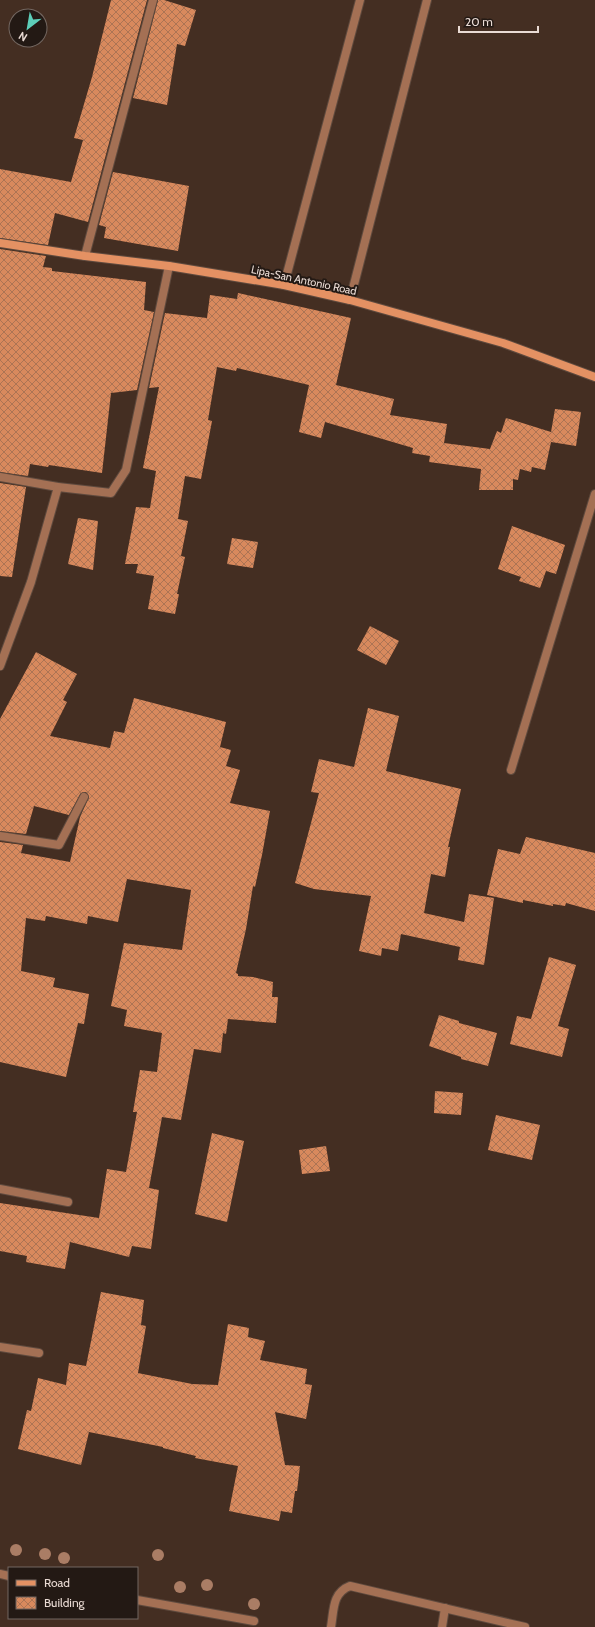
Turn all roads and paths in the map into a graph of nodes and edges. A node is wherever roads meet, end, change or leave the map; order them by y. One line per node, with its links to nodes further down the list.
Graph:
1 (153, 0): 5 (street)
2 (360, 0): 7 (street)
3 (427, 0): 8 (street)
4 (0, 243): 5 (main road, Lipa-San Antonio Road)
5 (85, 256): 6 (main road, Lipa-San Antonio Road)
6 (169, 266): 7 (main road, Lipa-San Antonio Road); 11 (street)
7 (284, 285): 8 (main road, Lipa-San Antonio Road)
8 (350, 300): 9 (main road, Lipa-San Antonio Road)
9 (595, 376)
10 (0, 477): 11 (street)
11 (58, 487): 13 (street)
12 (595, 494): 14 (street)
13 (0, 666)
14 (511, 770)
15 (84, 797): 16 (street)
16 (0, 836)
17 (0, 1189): 18 (street)
18 (68, 1202)
19 (0, 1347): 20 (street)
20 (39, 1353)
21 (138, 1600): 23 (street)
22 (445, 1608): 24 (street); 25 (street); 26 (street)
23 (254, 1621)
24 (331, 1627)
25 (442, 1627)
26 (525, 1627)

